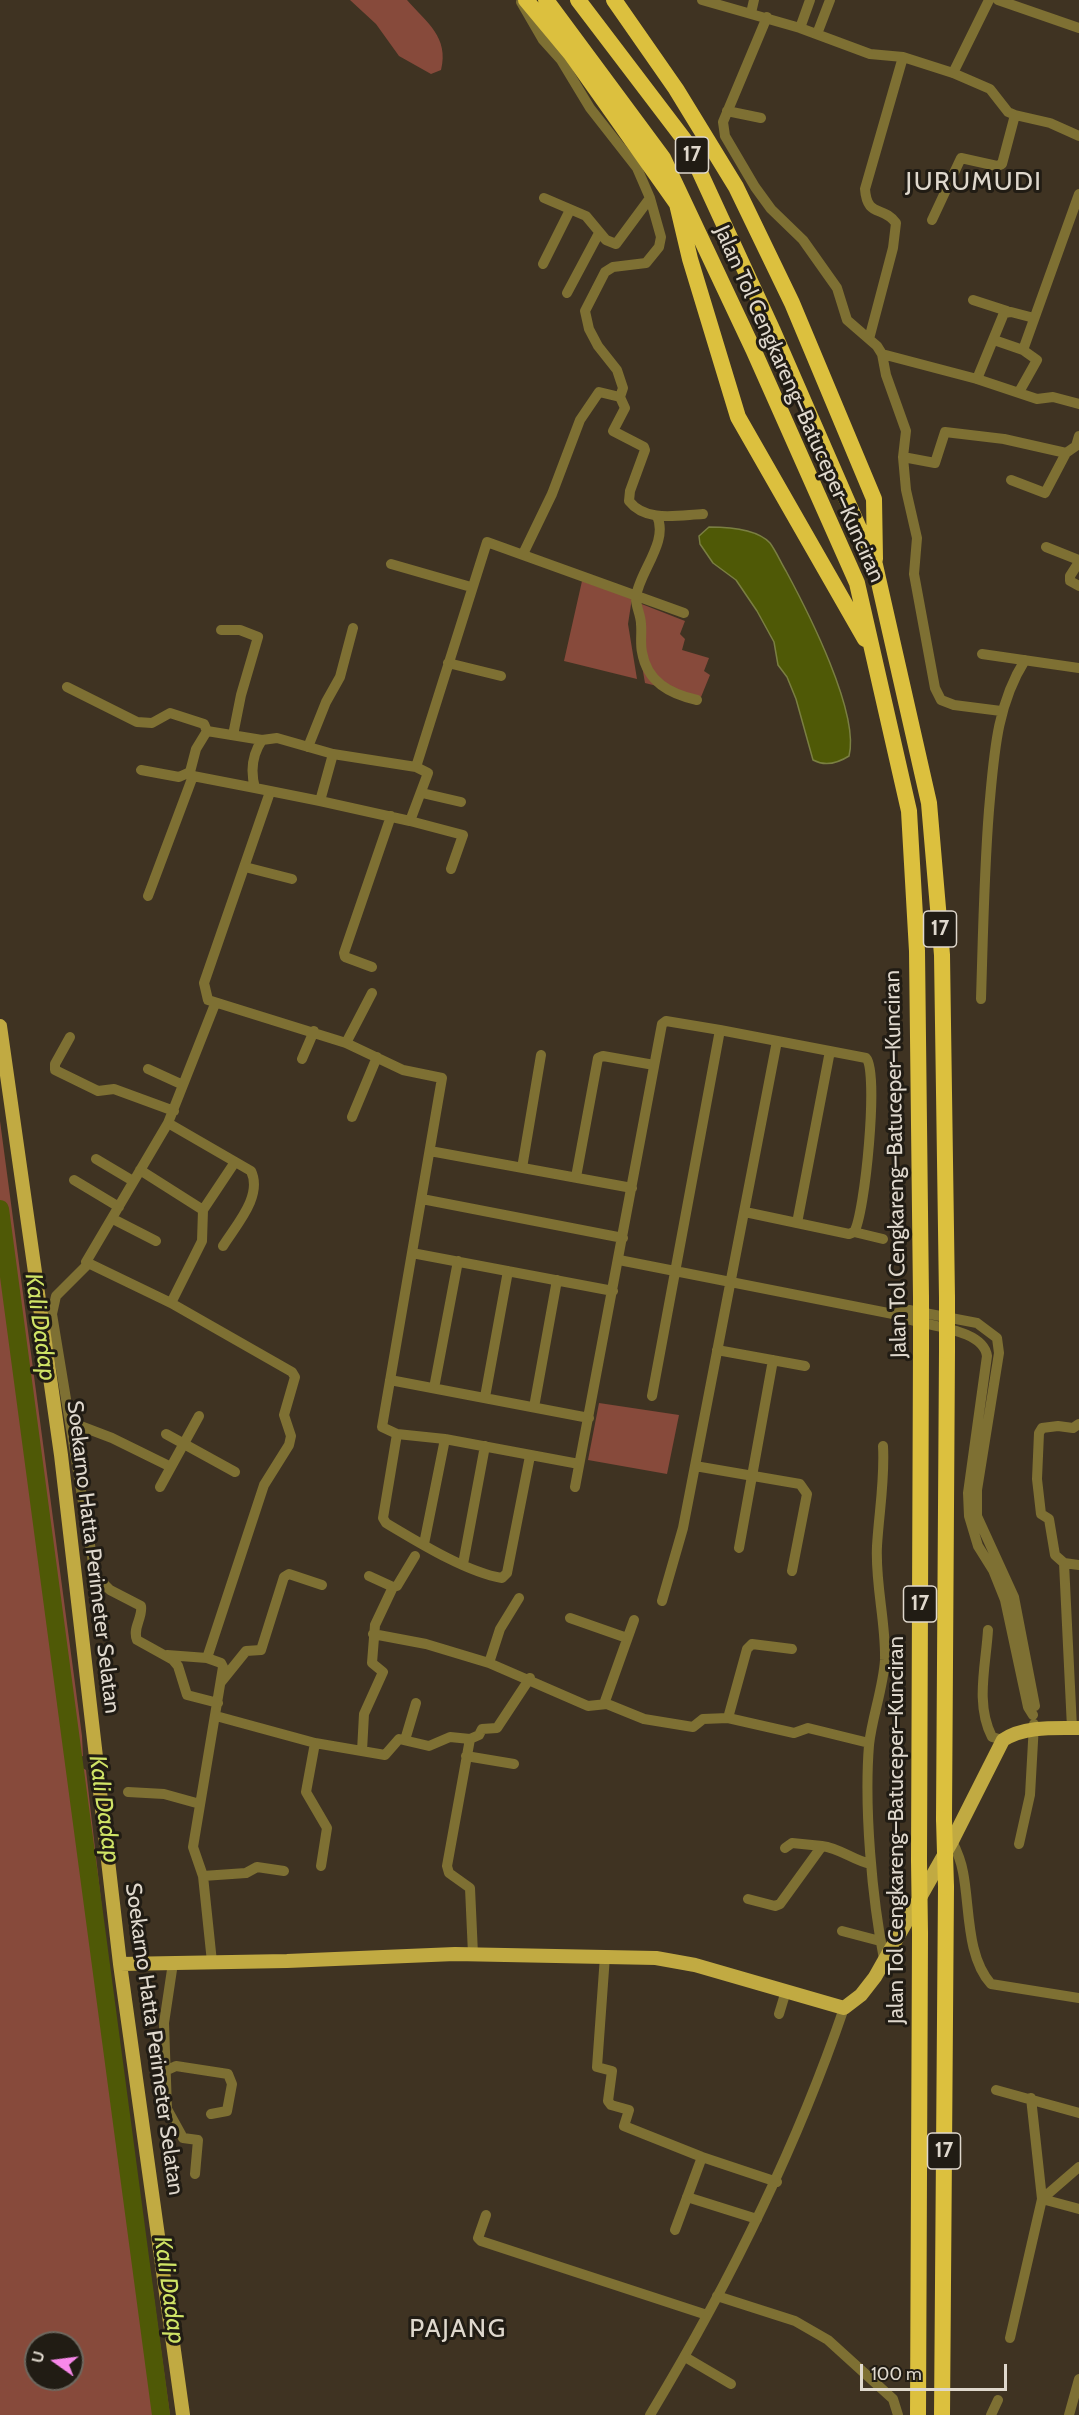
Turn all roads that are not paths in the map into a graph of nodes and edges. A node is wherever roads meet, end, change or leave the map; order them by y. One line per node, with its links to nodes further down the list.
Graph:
1 (518, 0): 25 (street)
2 (526, 0): 59 (highway)
3 (546, 0): 59 (highway, Jalan Tol Cengkareng–Batuceper–Kunciran / 17)
4 (578, 0): 52 (highway, Jalan Tol Cengkareng–Batuceper–Kunciran / 17)
5 (614, 0): 52 (highway)
6 (702, 0): 12 (street)
7 (754, 0): 12 (street)
8 (810, 0): 14 (street)
9 (830, 0): 16 (street)
10 (989, 0): 18 (street)
11 (998, 0): 15 (street)
12 (751, 13): 13 (street)
13 (767, 17): 14 (street); 19 (street)
14 (800, 28): 16 (street)
15 (1079, 28)
16 (817, 34): 17 (street)
17 (903, 57): 18 (street); 34 (street)
18 (952, 74): 20 (street)
19 (727, 111): 21 (street); 34 (street)
20 (1015, 116): 22 (street); 27 (street)
21 (761, 118)
22 (1079, 136)
23 (1079, 194): 33 (street)
24 (544, 198): 26 (street)
25 (650, 198): 28 (street); 40 (street)
26 (570, 210): 28 (street); 29 (street)
27 (932, 220)
28 (599, 233): 30 (street)
29 (543, 264)
30 (567, 293)
31 (973, 300): 32 (street)
32 (1006, 311): 33 (street); 35 (street)
33 (1034, 318): 36 (street)
34 (869, 339): 37 (street)
35 (994, 340): 36 (street); 38 (street)
36 (1023, 350): 39 (street)
37 (882, 354): 38 (street); 44 (street)
38 (977, 379): 39 (street)
39 (1019, 392): 41 (street)
40 (620, 397): 47 (street); 49 (street)
41 (1079, 404)
42 (1079, 436): 43 (street)
43 (1066, 453): 44 (street); 45 (street)
44 (903, 457): 67 (street)
45 (1011, 480)
46 (703, 514): 47 (street)
47 (657, 516): 55 (street)
48 (1046, 547): 50 (street)
49 (523, 554): 54 (street); 55 (street)
50 (1079, 561): 53 (street)
51 (391, 564): 54 (street)
52 (875, 566): 250 (highway, Jalan Tol Cengkareng–Batuceper–Kunciran / 17, bridge)
53 (1079, 586)
54 (471, 587): 62 (street)
55 (636, 597): 56 (street); 66 (street)
56 (684, 613)
57 (353, 628): 71 (street)
58 (221, 630): 69 (street)
59 (873, 652): 249 (highway, Jalan Tol Cengkareng–Batuceper–Kunciran / 17, bridge)
60 (982, 654): 61 (street)
61 (1025, 660): 63 (street); 67 (street)
62 (448, 663): 64 (street); 73 (street)
63 (1079, 668)
64 (501, 676)
65 (67, 687): 68 (street)
66 (697, 700)
67 (1001, 711): 89 (street)
68 (207, 731): 69 (street); 75 (street)
69 (233, 735): 70 (street)
70 (262, 740): 71 (street); 76 (street)
71 (308, 747): 72 (street)
72 (333, 754): 73 (street); 79 (street)
73 (416, 766): 78 (street)
74 (141, 770): 75 (street)
75 (191, 774): 76 (street); 86 (street)
76 (255, 788): 77 (street)
77 (270, 792): 79 (street); 83 (street)
78 (422, 793): 80 (street); 82 (street)
79 (320, 801): 81 (street)
80 (461, 802)
81 (391, 816): 82 (street); 87 (street)
82 (410, 821): 84 (street)
83 (245, 867): 85 (street); 90 (street)
84 (451, 869)
85 (292, 879)
86 (148, 896)
87 (372, 968)
88 (372, 993): 96 (street)
89 (981, 999)
90 (215, 1004): 93 (street); 103 (street)
91 (0, 1026): 219 (main road, Soekarno Hatta Perimeter Selatan)
92 (720, 1030): 95 (street); 101 (street); 132 (street)
93 (314, 1032): 96 (street); 100 (street)
94 (70, 1037): 104 (street)
95 (777, 1041): 97 (street); 119 (street)
96 (346, 1043): 99 (street)
97 (831, 1051): 121 (street); 122 (street)
98 (541, 1055): 110 (street)
99 (377, 1057): 105 (street); 107 (street)
100 (302, 1059)
101 (654, 1065): 112 (street); 115 (street)
102 (148, 1069): 103 (street)
103 (183, 1085): 104 (street)
104 (174, 1111): 106 (street)
105 (352, 1117)
106 (168, 1123): 109 (street); 111 (street)
107 (430, 1151): 110 (street); 116 (street)
108 (96, 1159): 114 (street)
109 (235, 1162): 118 (street); 126 (street)
110 (522, 1168): 112 (street)
111 (140, 1170): 114 (street); 118 (street)
112 (576, 1177): 115 (street)
113 (74, 1180): 117 (street)
114 (133, 1181): 117 (street)
115 (632, 1188): 123 (street)
116 (422, 1199): 123 (street); 127 (street)
117 (119, 1207): 120 (street)
118 (203, 1210): 136 (street)
119 (745, 1212): 121 (street); 134 (street)
120 (112, 1219): 125 (street); 130 (street)
121 (797, 1223): 122 (street)
122 (854, 1232): 124 (street)
123 (623, 1238): 128 (street)
124 (883, 1239)
125 (156, 1241)
126 (223, 1246)
127 (412, 1252): 129 (street); 140 (street)
128 (619, 1260): 132 (street); 135 (street)
129 (458, 1261): 131 (street); 141 (street)
130 (88, 1264): 136 (street); 147 (street)
131 (508, 1271): 133 (street); 143 (street)
132 (675, 1271): 134 (street); 142 (street)
133 (557, 1280): 135 (street); 144 (street)
134 (731, 1282): 137 (street); 192 (street)
135 (614, 1291): 146 (street)
136 (171, 1303): 182 (street)
137 (717, 1350): 138 (street); 157 (street)
138 (773, 1360): 139 (street); 160 (street)
139 (805, 1366)
140 (390, 1380): 141 (street); 150 (street)
141 (434, 1388): 143 (street)
142 (652, 1396)
143 (485, 1397): 144 (street)
144 (534, 1407): 146 (street)
145 (199, 1416): 152 (street)
146 (589, 1418): 156 (street)
147 (70, 1422): 158 (street); 181 (street)
148 (1079, 1424): 166 (street)
149 (166, 1434): 152 (street)
150 (397, 1434): 151 (street); 163 (street)
151 (445, 1439): 153 (street); 163 (street)
152 (184, 1444): 158 (street); 159 (street)
153 (485, 1446): 155 (street); 167 (street)
154 (883, 1446): 197 (street)
155 (530, 1456): 156 (street); 167 (street)
156 (579, 1464): 162 (street)
157 (695, 1466): 160 (street); 174 (street)
158 (171, 1467): 161 (street)
159 (236, 1472)
160 (753, 1476): 164 (street); 169 (street)
161 (160, 1487)
162 (575, 1487)
163 (424, 1544): 167 (street)
164 (739, 1548)
165 (415, 1556): 172 (street)
166 (1064, 1563): 168 (street); 191 (street)
167 (463, 1564)
168 (1079, 1565)
169 (792, 1571)
170 (369, 1576): 172 (street)
171 (322, 1585): 185 (street)
172 (393, 1587): 178 (street)
173 (519, 1598): 183 (street)
174 (662, 1601)
175 (570, 1618): 179 (street)
176 (634, 1620): 179 (street)
177 (988, 1630): 195 (street)
178 (374, 1634): 183 (street); 198 (street)
179 (627, 1638): 188 (street)
180 (792, 1649): 190 (street)
181 (167, 1655): 182 (street); 186 (street)
182 (207, 1658): 185 (street)
183 (489, 1663): 184 (street)
184 (530, 1678): 188 (street); 193 (street)
185 (220, 1682): 186 (street)
186 (218, 1703): 189 (street)
187 (416, 1703): 194 (street)
188 (604, 1704): 190 (street)
189 (216, 1716): 196 (street); 202 (street)
190 (728, 1719): 197 (street)
191 (1075, 1728): 192 (main road)
192 (1035, 1729): 195 (main road); 204 (street)
193 (470, 1739): 194 (street); 199 (street)
194 (405, 1740): 198 (street)
195 (1003, 1740): 203 (main road)
196 (315, 1743): 198 (street); 208 (street)
197 (869, 1743): 207 (street)
198 (362, 1751)
199 (466, 1756): 200 (street); 214 (street)
200 (514, 1764)
201 (128, 1792): 202 (street)
202 (200, 1804): 210 (street)
203 (952, 1841): 216 (main road); 221 (street)
204 (1019, 1844)
205 (822, 1846): 206 (street); 207 (street); 211 (street)
206 (785, 1848)
207 (872, 1864): 213 (street)
208 (321, 1866)
209 (284, 1871): 210 (street)
210 (203, 1876): 217 (street)
211 (748, 1899)
212 (842, 1931): 213 (street)
213 (880, 1941): 216 (street)
214 (473, 1954): 215 (main road); 217 (main road)
215 (605, 1956): 220 (main road); 229 (street)
216 (884, 1959): 222 (main road)
217 (212, 1962): 218 (main road)
218 (173, 1963): 219 (main road); 224 (street)
219 (120, 1964): 246 (main road, Soekarno Hatta Perimeter Selatan)
220 (786, 1991): 222 (main road); 223 (street)
221 (1079, 1998)
222 (844, 2008): 232 (street)
223 (779, 2014)
224 (165, 2071): 228 (street); 231 (street)
225 (996, 2090): 226 (street)
226 (1031, 2098): 227 (street); 234 (street)
227 (1079, 2113)
228 (211, 2114)
229 (702, 2157): 232 (street); 233 (street)
230 (1079, 2168): 234 (street)
231 (195, 2174)
232 (777, 2182): 237 (street)
233 (687, 2197): 237 (street); 238 (street)
234 (1042, 2199): 235 (street); 241 (street)
235 (1079, 2210)
236 (486, 2215): 240 (street)
237 (757, 2219): 239 (street)
238 (675, 2230)
239 (717, 2296): 240 (street); 248 (street)
240 (707, 2315): 242 (street)
241 (1010, 2338)
242 (685, 2357): 244 (street); 247 (street)
243 (1079, 2379): 252 (street)
244 (731, 2384)
245 (998, 2400): 251 (street)
246 (183, 2415)
247 (650, 2415)
248 (898, 2415)
249 (918, 2415)
250 (942, 2415)
251 (991, 2415)
252 (1069, 2415)

